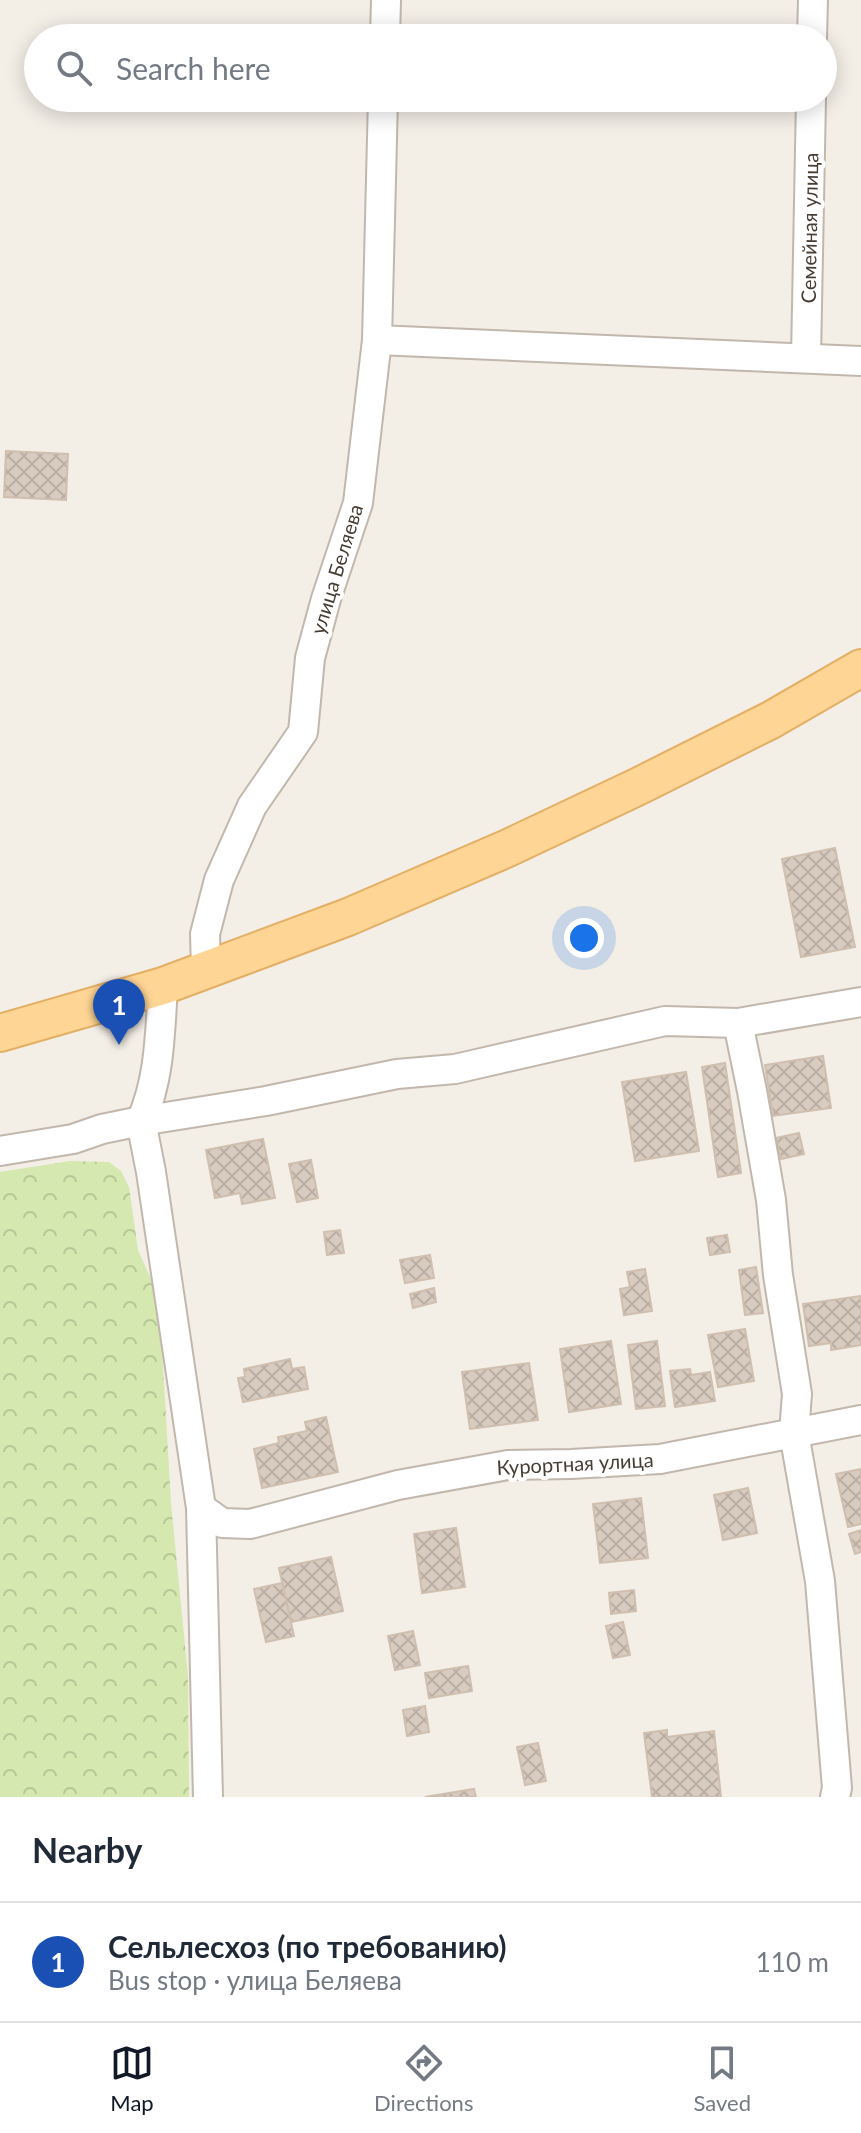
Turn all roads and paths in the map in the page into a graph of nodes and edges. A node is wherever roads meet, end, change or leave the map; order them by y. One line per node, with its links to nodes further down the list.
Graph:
1 (386, 0): 3 (street)
2 (813, 0): 4 (street)
3 (385, 24)
4 (812, 24)
5 (383, 112): 7 (street, улица Беляева)
6 (811, 112): 8 (street, Семейная улица)
7 (377, 340): 8 (street); 11 (street, улица Беляева)
8 (806, 358): 9 (street)
9 (861, 361)
10 (861, 668): 11 (main road)
11 (206, 968): 12 (main road)
12 (163, 986): 15 (main road); 16 (street)
13 (861, 1002): 14 (street)
14 (738, 1023): 16 (street); 19 (street)
15 (0, 1033)
16 (141, 1121): 17 (street); 20 (street)
17 (0, 1151)
18 (861, 1420): 19 (street, Курортная улица)
19 (794, 1433): 20 (street, Курортная улица); 22 (street)
20 (201, 1508): 21 (street)
21 (208, 1797)
22 (835, 1797)

